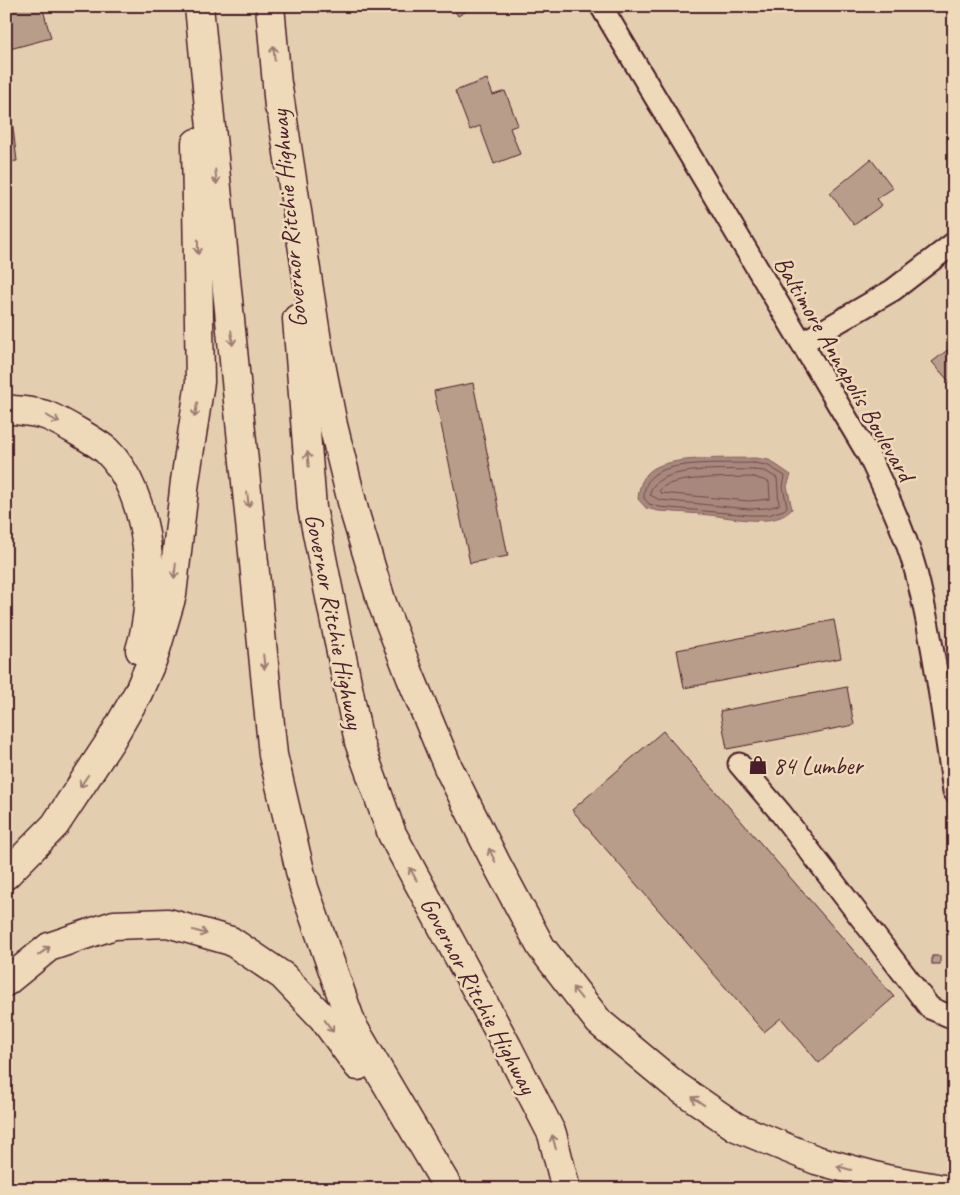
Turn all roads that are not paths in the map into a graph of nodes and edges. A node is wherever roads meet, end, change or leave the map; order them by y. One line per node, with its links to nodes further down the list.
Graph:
1 (194, 6): 9 (highway, one-way to 9)
2 (199, 6): 15 (highway, one-way to 15)
3 (270, 6): 5 (highway, Governor Ritchie Highway, one-way to 3)
4 (601, 6): 7 (street, Baltimore Annapolis Boulevard)
5 (278, 88): 16 (highway, Governor Ritchie Highway, one-way to 5); 17 (highway, one-way to 5)
6 (954, 243): 7 (street)
7 (802, 343): 11 (street, Baltimore Annapolis Boulevard)
8 (6, 409): 9 (highway, one-way to 9)
9 (111, 740): 12 (highway, one-way to 12)
10 (739, 764): 14 (street)
11 (954, 791)
12 (6, 875)
13 (6, 982): 15 (highway, one-way to 15)
14 (954, 1018)
15 (446, 1184)
16 (566, 1189)
17 (943, 1189)

